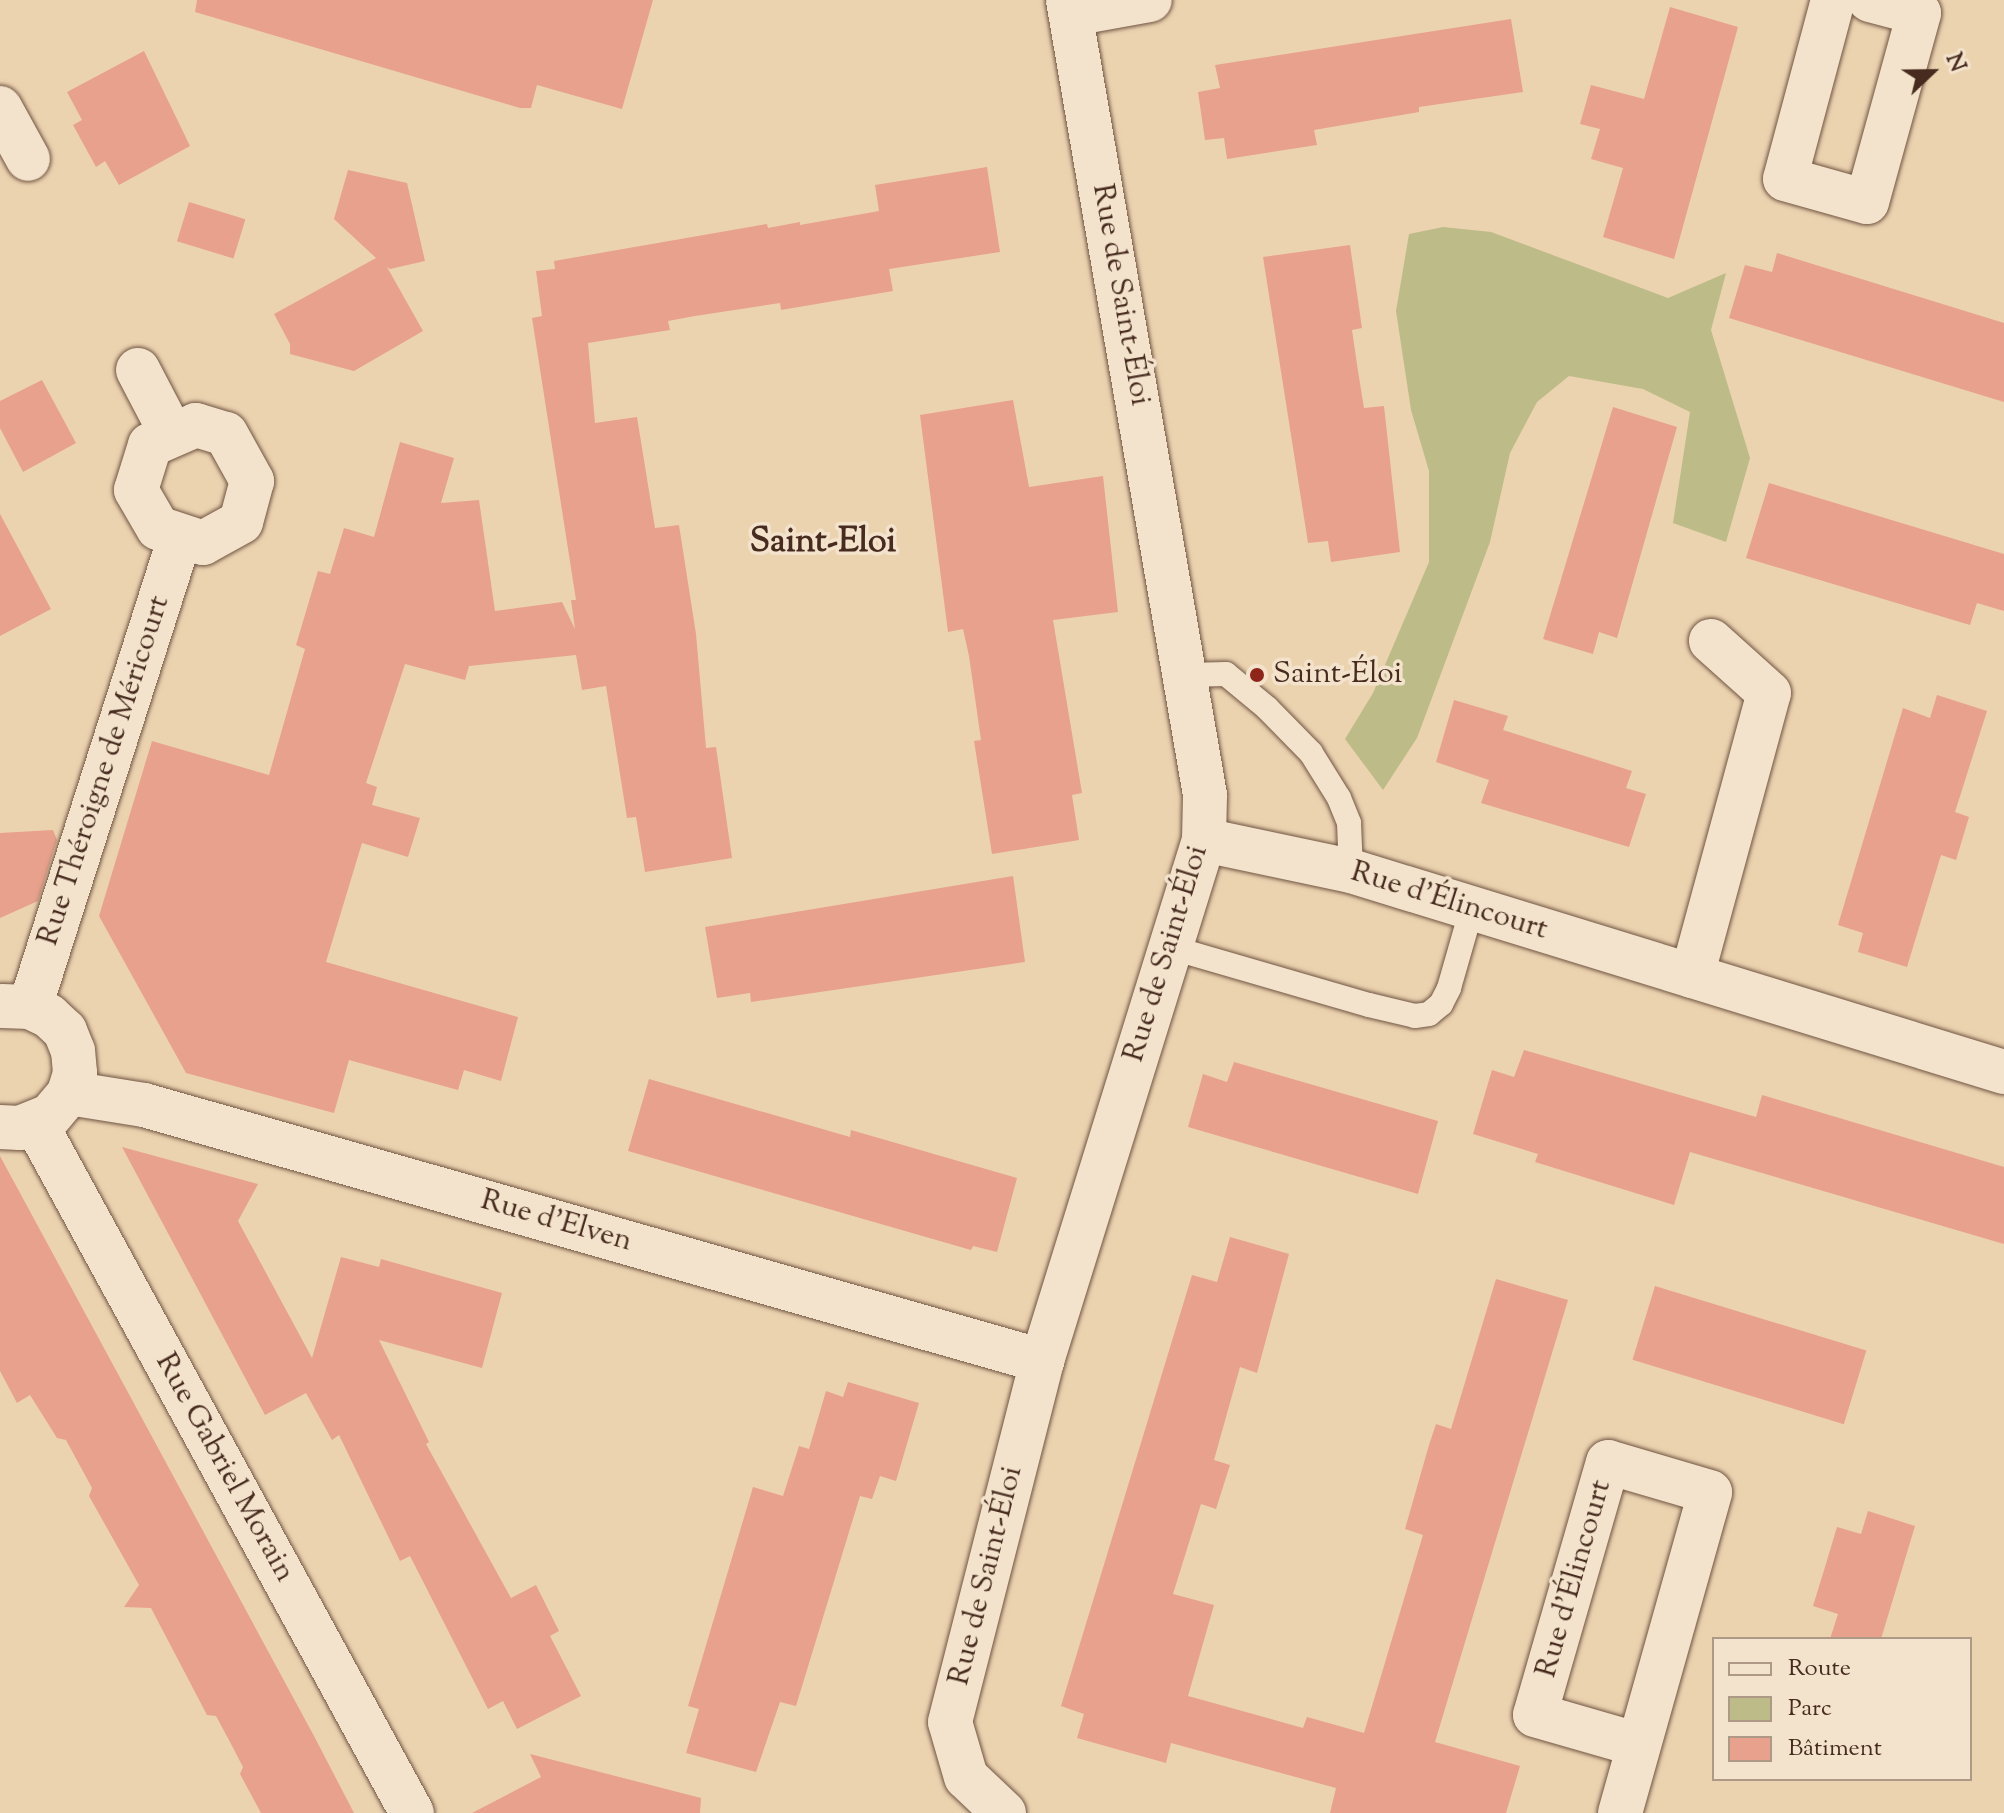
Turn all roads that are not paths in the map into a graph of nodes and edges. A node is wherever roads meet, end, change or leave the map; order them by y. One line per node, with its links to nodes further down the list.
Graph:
1 (1150, 0): 4 (street, Rue de Saint-Éloi)
2 (1833, 0): 3 (street)
3 (1870, 0)
4 (1070, 7): 11 (street, Rue de Saint-Éloi)
5 (0, 108): 6 (street)
6 (28, 159)
7 (138, 370): 8 (street)
8 (172, 435): 9 (street); 9 (street)
9 (180, 536): 17 (street, Rue Théroigne de Méricourt)
10 (1711, 641): 16 (street)
11 (1185, 675): 12 (street, Rue de Saint-Éloi); 13 (lane)
12 (1204, 840): 13 (street, Rue d'Élincourt); 15 (street, Rue de Saint-Éloi)
13 (1351, 871): 14 (street, Rue d'Élincourt)
14 (1472, 908): 15 (lane); 16 (street, Rue d'Élincourt)
15 (1169, 947): 21 (street, Rue de Saint-Éloi)
16 (1692, 976): 18 (street, Rue d'Élincourt)
17 (15, 1007): 19 (street)
18 (2004, 1072)
19 (69, 1093): 20 (street, Rue Gabriel Morain); 21 (street, Rue d'Elven)
20 (18, 1125): 23 (street, Rue Gabriel Morain)
21 (1042, 1361): 24 (street, Rue de Saint-Éloi)
22 (1639, 1745): 22 (street, Rue d'Élincourt); 25 (street, Rue d'Élincourt)
23 (412, 1813)
24 (1004, 1813)
25 (1620, 1813)

